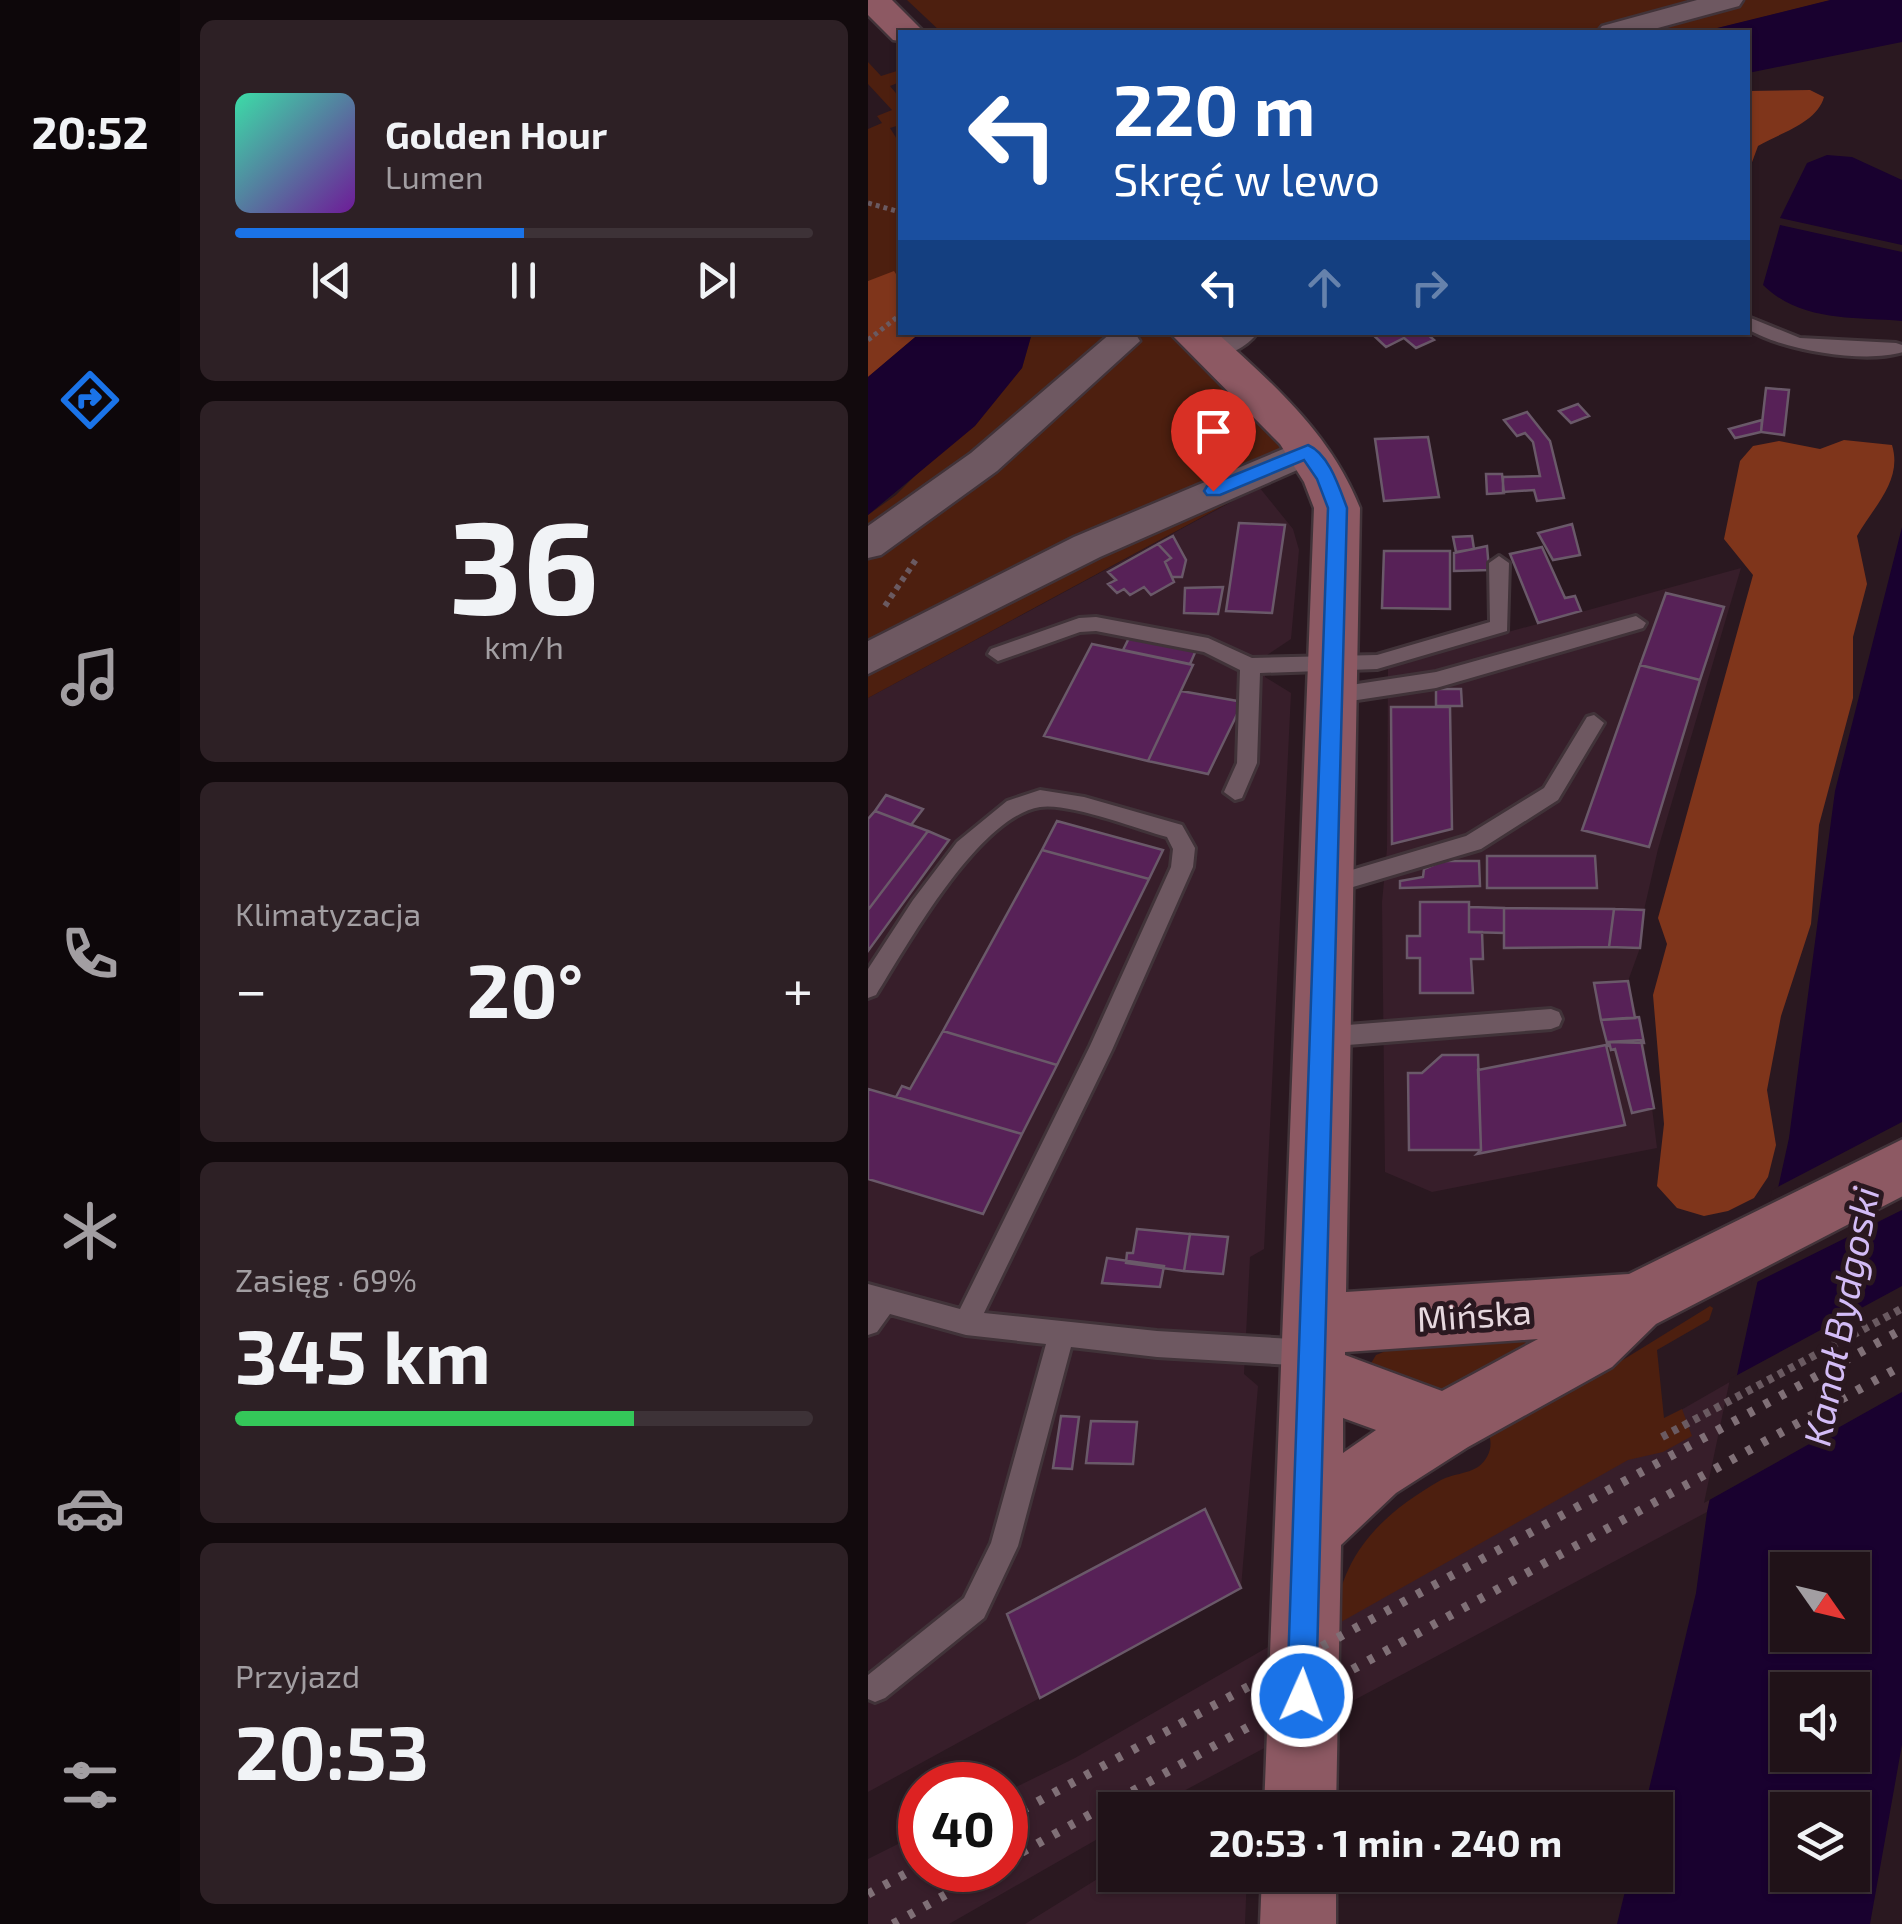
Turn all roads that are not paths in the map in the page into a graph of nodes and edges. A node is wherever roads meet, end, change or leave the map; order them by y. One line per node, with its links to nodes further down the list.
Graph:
1 (872, 0): 3 (street)
2 (1728, 0): 4 (street)
3 (904, 30)
4 (1619, 30)
5 (1750, 323): 8 (lane)
6 (1213, 338): 9 (street)
7 (1123, 341): 10 (street)
8 (1896, 349)
9 (1308, 451): 14 (street); 16 (street)
10 (868, 545)
11 (1499, 563): 16 (lane)
12 (1636, 624): 16 (lane)
13 (998, 654): 15 (lane)
14 (868, 659)
15 (1250, 666): 16 (lane); 18 (lane)
16 (1331, 681): 19 (street)
17 (1594, 723): 19 (lane)
18 (1235, 792)
19 (1326, 886): 22 (street)
20 (868, 988): 27 (lane)
21 (1552, 1020): 22 (lane)
22 (1322, 1037): 29 (street)
23 (1902, 1166): 24 (street, Mińska)
24 (1655, 1293): 29 (street, Mińska); 30 (street, Mińska)
25 (876, 1299): 26 (lane); 27 (lane)
26 (868, 1322)
27 (966, 1323): 28 (lane)
28 (1062, 1334): 29 (lane); 32 (lane)
29 (1314, 1351): 30 (street); 31 (street)
30 (1445, 1424): 31 (street, Mińska)
31 (1306, 1532): 33 (street)
32 (875, 1688)
33 (1300, 1792)
34 (1299, 1892): 35 (street)
35 (1298, 1924)

